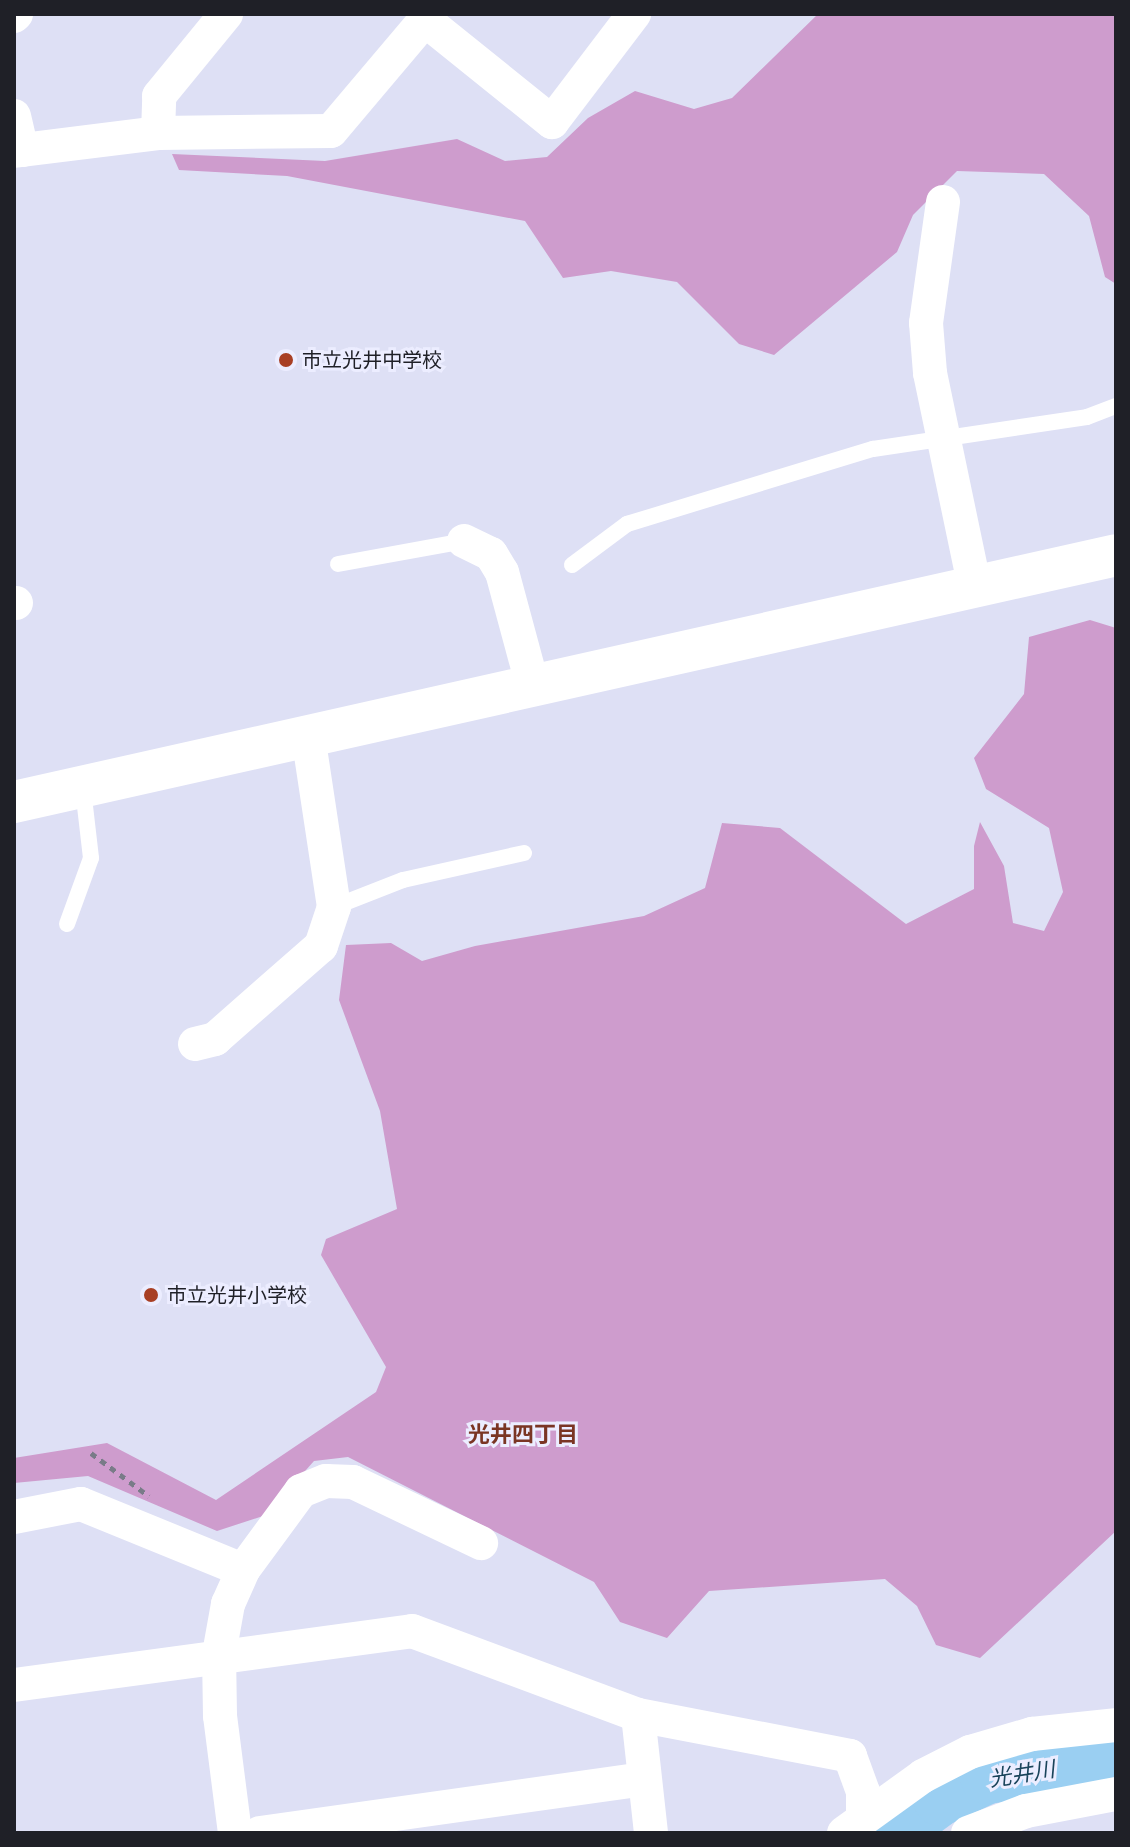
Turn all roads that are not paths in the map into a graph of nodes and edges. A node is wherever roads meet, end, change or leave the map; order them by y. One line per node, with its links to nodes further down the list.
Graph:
1 (226, 14): 5 (street)
2 (634, 14): 3 (street)
3 (428, 17): 5 (street)
4 (14, 116): 6 (street)
5 (158, 133): 6 (street)
6 (18, 150)
7 (943, 202): 9 (street)
8 (1116, 406): 9 (lane)
9 (945, 438): 13 (lane); 14 (street)
10 (464, 541): 12 (lane); 15 (street)
11 (1116, 555): 14 (street)
12 (338, 564)
13 (572, 565)
14 (975, 588): 15 (street)
15 (533, 687): 16 (street)
16 (308, 735): 17 (street); 20 (street)
17 (82, 787): 18 (street); 21 (lane)
18 (14, 802)
19 (524, 853): 20 (lane)
20 (334, 907): 22 (street)
21 (67, 924)
22 (195, 1044)
23 (14, 1517): 25 (street)
24 (481, 1543): 25 (street)
25 (243, 1570): 26 (street)
26 (219, 1654): 27 (street); 28 (street); 34 (street)
27 (14, 1685)
28 (638, 1715): 30 (street); 33 (street)
29 (1116, 1725): 33 (street)
30 (643, 1779): 35 (street); 36 (street)
31 (1116, 1794): 32 (street)
32 (1069, 1817): 37 (street)
33 (853, 1824)
34 (235, 1833)
35 (260, 1833)
36 (651, 1833)
37 (968, 1833)

